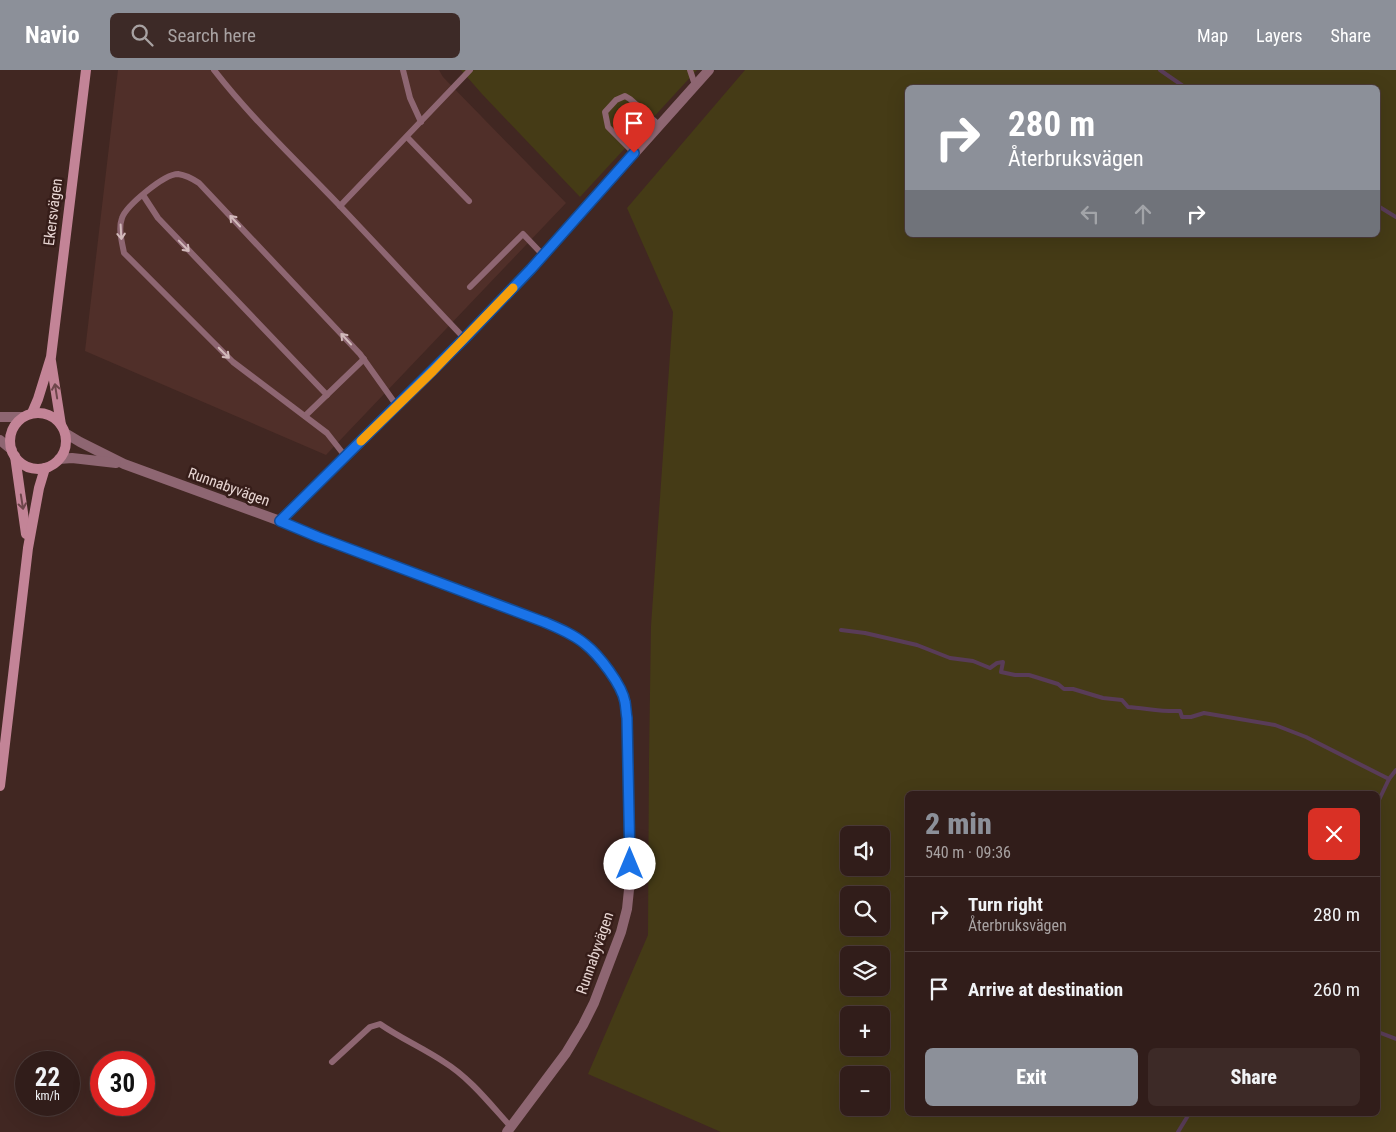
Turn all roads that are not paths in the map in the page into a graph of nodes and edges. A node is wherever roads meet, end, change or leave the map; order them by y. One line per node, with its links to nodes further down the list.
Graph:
1 (86, 70): 18 (main road, Ekersvägen)
2 (214, 70): 14 (lane)
3 (403, 70): 8 (lane)
4 (470, 70): 8 (lane)
5 (690, 70): 7 (lane)
6 (709, 70): 7 (street)
7 (695, 85): 9 (street)
8 (421, 122): 10 (lane)
9 (659, 125): 11 (street); 11 (lane)
10 (407, 137): 13 (lane); 14 (lane)
11 (634, 153): 15 (street)
12 (143, 195): 19 (lane, one-way to 12); 20 (lane, one-way to 20); 23 (lane, one-way to 23)
13 (469, 201)
14 (340, 206): 17 (lane)
15 (543, 255): 16 (lane); 17 (street)
16 (470, 287)
17 (464, 339): 21 (street)
18 (51, 357): 22 (main road, Ekersvägen); 25 (main road, Ekersvägen, one-way to 18)
19 (364, 359): 20 (lane); 21 (lane)
20 (327, 395): 23 (lane)
21 (397, 406): 28 (street)
22 (28, 415): 24 (street); 25 (main road); 27 (main road)
23 (305, 416): 28 (lane)
24 (0, 417)
25 (63, 429): 29 (main road); 30 (street, Runnabyvägen)
26 (0, 440): 27 (street)
27 (13, 453): 31 (main road); 33 (main road, one-way to 33)
28 (345, 456): 32 (street)
29 (59, 459): 30 (street, Runnabyvägen); 31 (main road)
30 (124, 464): 32 (street, Runnabyvägen)
31 (45, 468): 33 (main road)
32 (280, 521): 36 (street, Runnabyvägen)
33 (28, 548): 34 (main road)
34 (0, 786)
35 (332, 1062): 36 (lane, Runnabyvägen)
36 (509, 1129)

